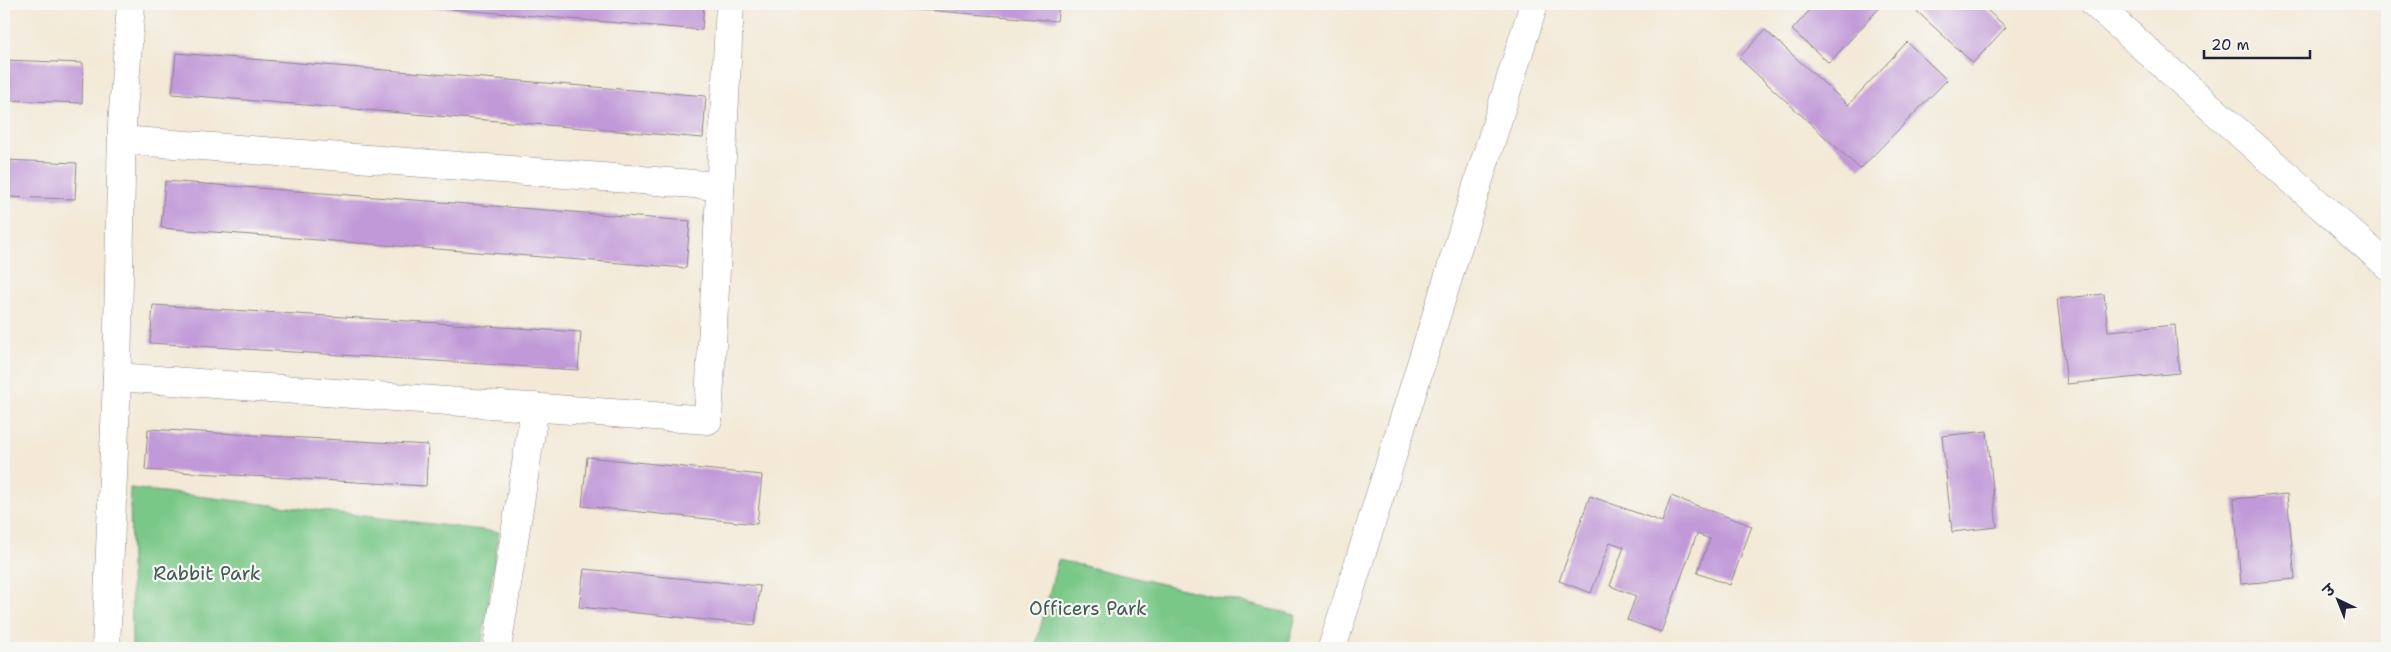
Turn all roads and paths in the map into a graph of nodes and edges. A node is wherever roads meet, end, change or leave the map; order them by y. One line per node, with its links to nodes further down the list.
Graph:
1 (131, 4): 5 (street)
2 (730, 4): 6 (street)
3 (1534, 4): 12 (street)
4 (2095, 4): 7 (street)
5 (122, 140): 6 (street); 8 (street)
6 (720, 186): 9 (street)
7 (2387, 265)
8 (117, 377): 9 (street); 10 (street)
9 (535, 407): 11 (street)
10 (106, 648)
11 (496, 648)
12 (1332, 648)

